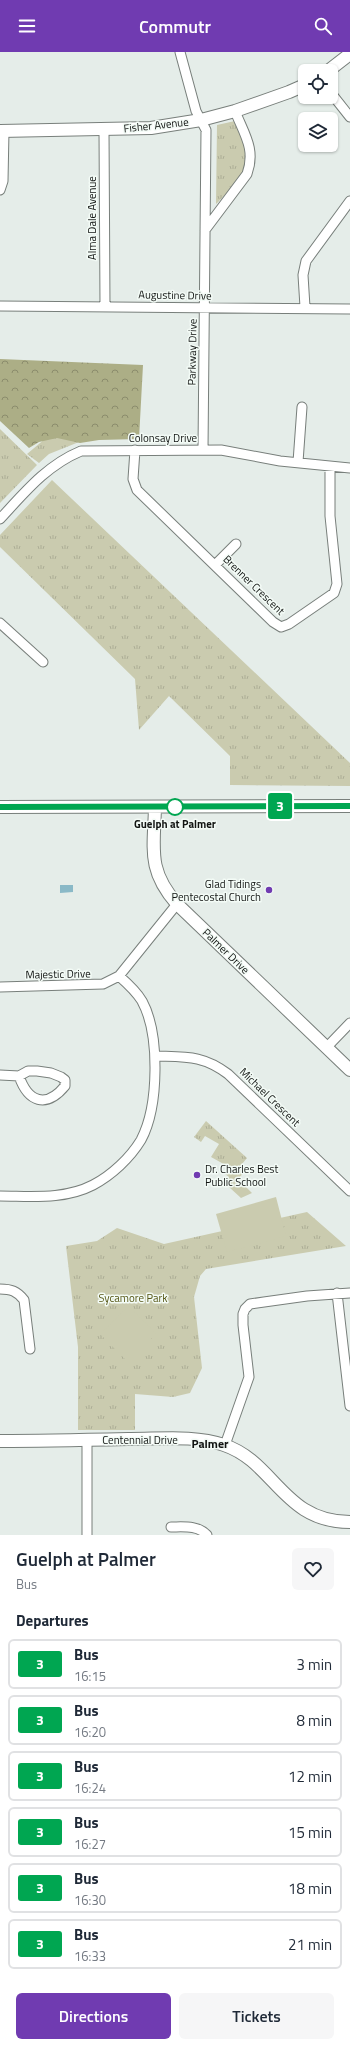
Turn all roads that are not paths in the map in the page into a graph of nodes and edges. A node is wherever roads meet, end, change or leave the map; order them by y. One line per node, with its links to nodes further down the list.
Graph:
1 (180, 52): 8 (street, Parkway Drive)
2 (350, 54): 3 (street)
3 (337, 64)
4 (298, 88): 6 (street, Fisher Avenue)
5 (338, 102): 7 (street)
6 (235, 111): 8 (street, Fisher Avenue); 13 (street)
7 (350, 118)
8 (201, 120): 9 (street, Fisher Avenue); 13 (street, Parkway Drive)
9 (104, 130): 10 (street, Fisher Avenue); 15 (street, Alma Dale Avenue)
10 (2, 131): 11 (street)
11 (0, 190)
12 (350, 201): 17 (street)
13 (205, 230): 16 (street, Parkway Drive)
14 (0, 306): 15 (street, Augustine Drive)
15 (104, 306): 16 (street, Augustine Drive)
16 (205, 308): 17 (street, Augustine Drive); 21 (street, Parkway Drive)
17 (305, 308): 18 (street, Augustine Drive)
18 (350, 309)
19 (302, 407): 22 (street)
20 (135, 450): 21 (street, Colonsay Drive); 25 (street, Colonsay Drive); 27 (street, Brenner Crescent)
21 (204, 450): 22 (street, Colonsay Drive)
22 (298, 462): 23 (street, Colonsay Drive)
23 (330, 467): 24 (street, Colonsay Drive); 27 (street, Brenner Crescent)
24 (350, 468)
25 (0, 519)
26 (236, 544): 27 (street)
27 (215, 565)
28 (0, 623): 29 (street)
29 (43, 662)
30 (350, 806): 32 (street)
31 (0, 807): 32 (street)
32 (155, 807): 33 (street, Palmer Drive)
33 (177, 904): 34 (street, Majestic Drive); 37 (street, Palmer Drive)
34 (120, 976): 35 (street, Majestic Drive); 38 (street)
35 (0, 987)
36 (350, 1023): 37 (street)
37 (326, 1048): 39 (street, Palmer Drive)
38 (156, 1056): 42 (street, Michael Crescent); 43 (street)
39 (350, 1070)
40 (0, 1075): 41 (street)
41 (19, 1076): 41 (street)
42 (350, 1191)
43 (0, 1196)
44 (0, 1289): 47 (street)
45 (350, 1293): 46 (street)
46 (337, 1294): 48 (street); 51 (street)
47 (30, 1349)
48 (350, 1406)
49 (87, 1440): 50 (street, Centennial Drive); 51 (street, Centennial Drive); 54 (street)
50 (0, 1441)
51 (225, 1445): 52 (street, Centennial Drive)
52 (350, 1522)
53 (171, 1527): 55 (street)
54 (87, 1535)
55 (207, 1535)

